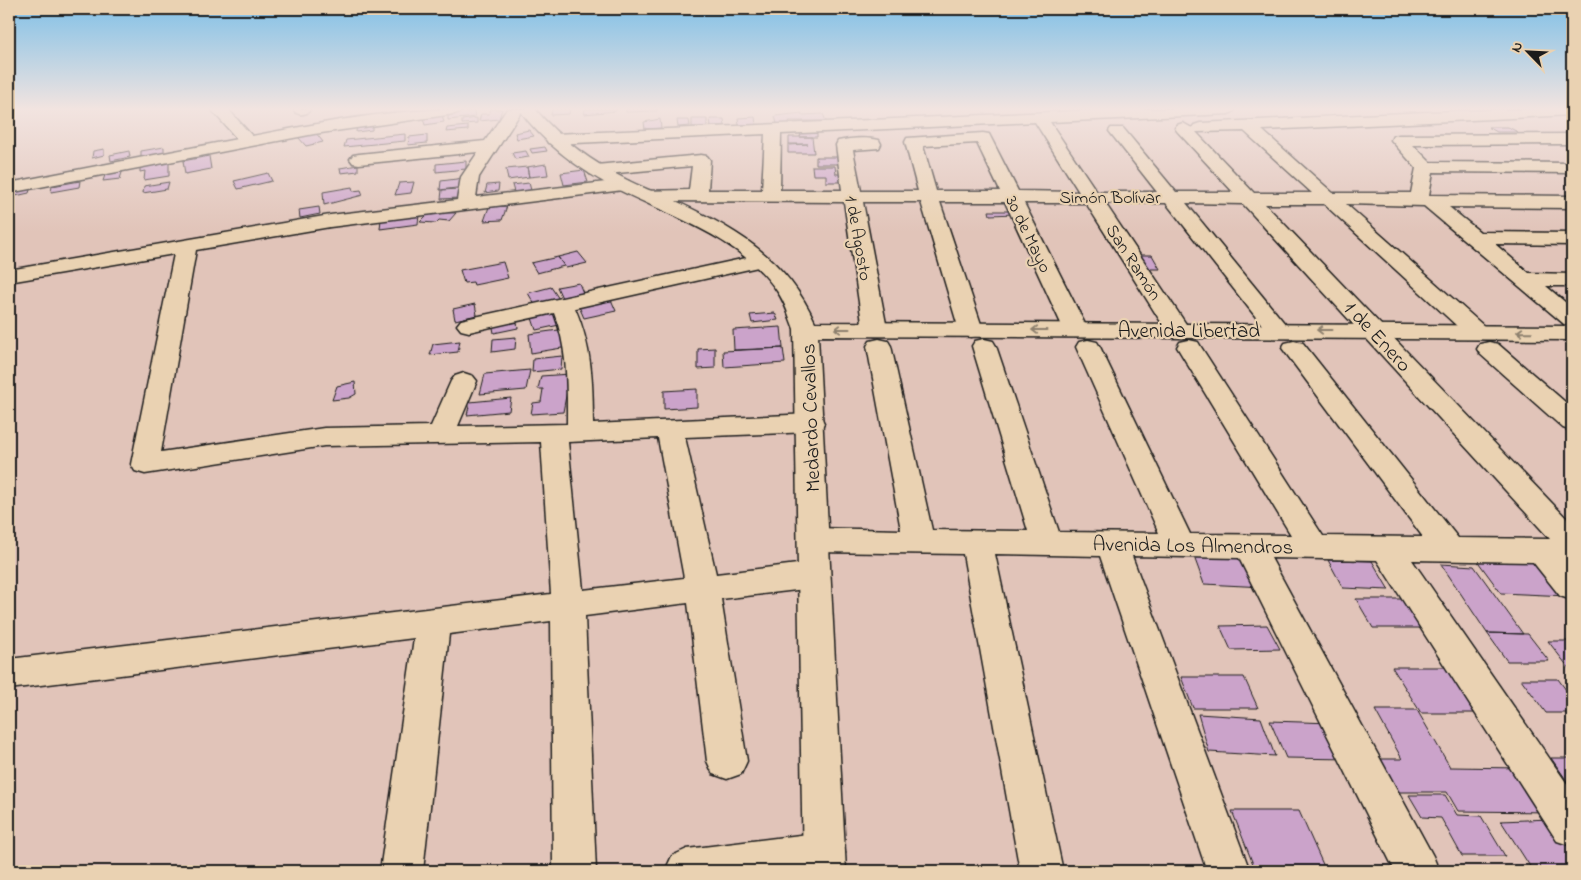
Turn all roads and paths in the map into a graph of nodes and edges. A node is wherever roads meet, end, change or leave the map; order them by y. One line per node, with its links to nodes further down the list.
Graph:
1 (206, 150): 19 (street)
2 (449, 150): 14 (street)
3 (487, 150): 32 (street)
4 (576, 150): 17 (street, Medardo Cevallos)
5 (772, 150): 22 (street)
6 (845, 150): 23 (street, 1 de Agosto)
7 (915, 150): 24 (street)
8 (980, 150): 25 (street, 30 de Mayo)
9 (1068, 150): 26 (street, San Ramón)
10 (1132, 150): 27 (street)
11 (1197, 150): 28 (street, 1 de Enero)
12 (1276, 150): 29 (street)
13 (1409, 150): 15 (street)
14 (359, 159)
15 (1425, 167): 16 (street); 30 (street)
16 (1572, 168)
17 (596, 170): 18 (street, Medardo Cevallos); 21 (street)
18 (623, 185): 20 (street, Medardo Cevallos); 32 (street)
19 (9, 188)
20 (648, 195): 21 (street, Simón Bolívar); 36 (street, Medardo Cevallos)
21 (698, 195): 22 (street, Simón Bolívar)
22 (771, 196): 23 (street, Simón Bolívar)
23 (851, 196): 24 (street, Simón Bolívar); 46 (street, 1 de Agosto)
24 (928, 196): 25 (street, Simón Bolívar); 47 (street)
25 (1011, 197): 26 (street, Simón Bolívar); 48 (street, 30 de Mayo)
26 (1092, 197): 27 (street, Simón Bolívar); 49 (street, San Ramón)
27 (1171, 198): 28 (street, Simón Bolívar); 50 (street)
28 (1249, 198): 29 (street, Simón Bolívar); 43 (street, 1 de Enero)
29 (1330, 198): 30 (street, Simón Bolívar); 51 (street)
30 (1425, 200): 31 (street, Simón Bolívar); 33 (street)
31 (1572, 202)
32 (466, 205): 35 (street)
33 (1474, 238): 34 (street); 38 (street)
34 (1572, 238)
35 (186, 246): 37 (street); 59 (street)
36 (760, 261): 40 (street); 45 (street, Medardo Cevallos)
37 (9, 276)
38 (1524, 279): 39 (street); 41 (street)
39 (1572, 280)
40 (562, 305): 42 (street); 58 (street)
41 (1572, 319)
42 (469, 325)
43 (1373, 330): 50 (street, Avenida Libertad, one-way to 50); 51 (street, Avenida Libertad); 52 (street, 1 de Enero)
44 (1572, 333): 51 (street, Avenida Libertad, one-way to 51)
45 (807, 337): 46 (street, Avenida Libertad); 56 (street, Medardo Cevallos)
46 (877, 338): 47 (street, Avenida Libertad); 61 (street, 1 de Agosto)
47 (978, 338): 48 (street, Avenida Libertad); 63 (street)
48 (1082, 338): 49 (street, Avenida Libertad); 66 (street, 30 de Mayo)
49 (1183, 339): 50 (street, Avenida Libertad); 68 (street, San Ramón)
50 (1286, 339): 52 (street, Avenida Libertad); 70 (street)
51 (1483, 341): 52 (street, Avenida Libertad); 53 (street, Avenida Libertad); 55 (street)
52 (1390, 349): 64 (street, 1 de Enero)
53 (1572, 350)
54 (464, 381): 59 (street)
55 (1572, 422)
56 (810, 423): 57 (street); 60 (street, Medardo Cevallos)
57 (670, 430): 58 (street); 74 (street)
58 (567, 434): 59 (street); 75 (street)
59 (441, 435)
60 (814, 540): 61 (street, Avenida Los Almendros); 72 (street, Medardo Cevallos)
61 (919, 541): 62 (street, Avenida Los Almendros)
62 (977, 542): 63 (street, Avenida Los Almendros); 84 (street)
63 (1047, 543): 65 (street, Avenida Los Almendros)
64 (1572, 543)
65 (1112, 544): 66 (street, Avenida Los Almendros); 85 (street)
66 (1180, 545): 67 (street, Avenida Los Almendros)
67 (1249, 546): 68 (street, Avenida Los Almendros); 86 (street)
68 (1314, 547): 69 (street, Avenida Los Almendros)
69 (1386, 548): 70 (street, Avenida Los Almendros); 79 (street)
70 (1449, 549): 71 (street, Avenida Los Almendros)
71 (1557, 551): 73 (street)
72 (814, 575): 74 (street); 80 (street, Medardo Cevallos)
73 (1572, 587)
74 (703, 589): 75 (street); 78 (street)
75 (568, 605): 76 (street); 82 (street)
76 (434, 622): 77 (street); 81 (street)
77 (9, 674)
78 (727, 761)
79 (1572, 826)
80 (824, 862): 83 (street)
81 (401, 871)
82 (575, 871)
83 (687, 871)
84 (1041, 871)
85 (1228, 871)
86 (1418, 871)

